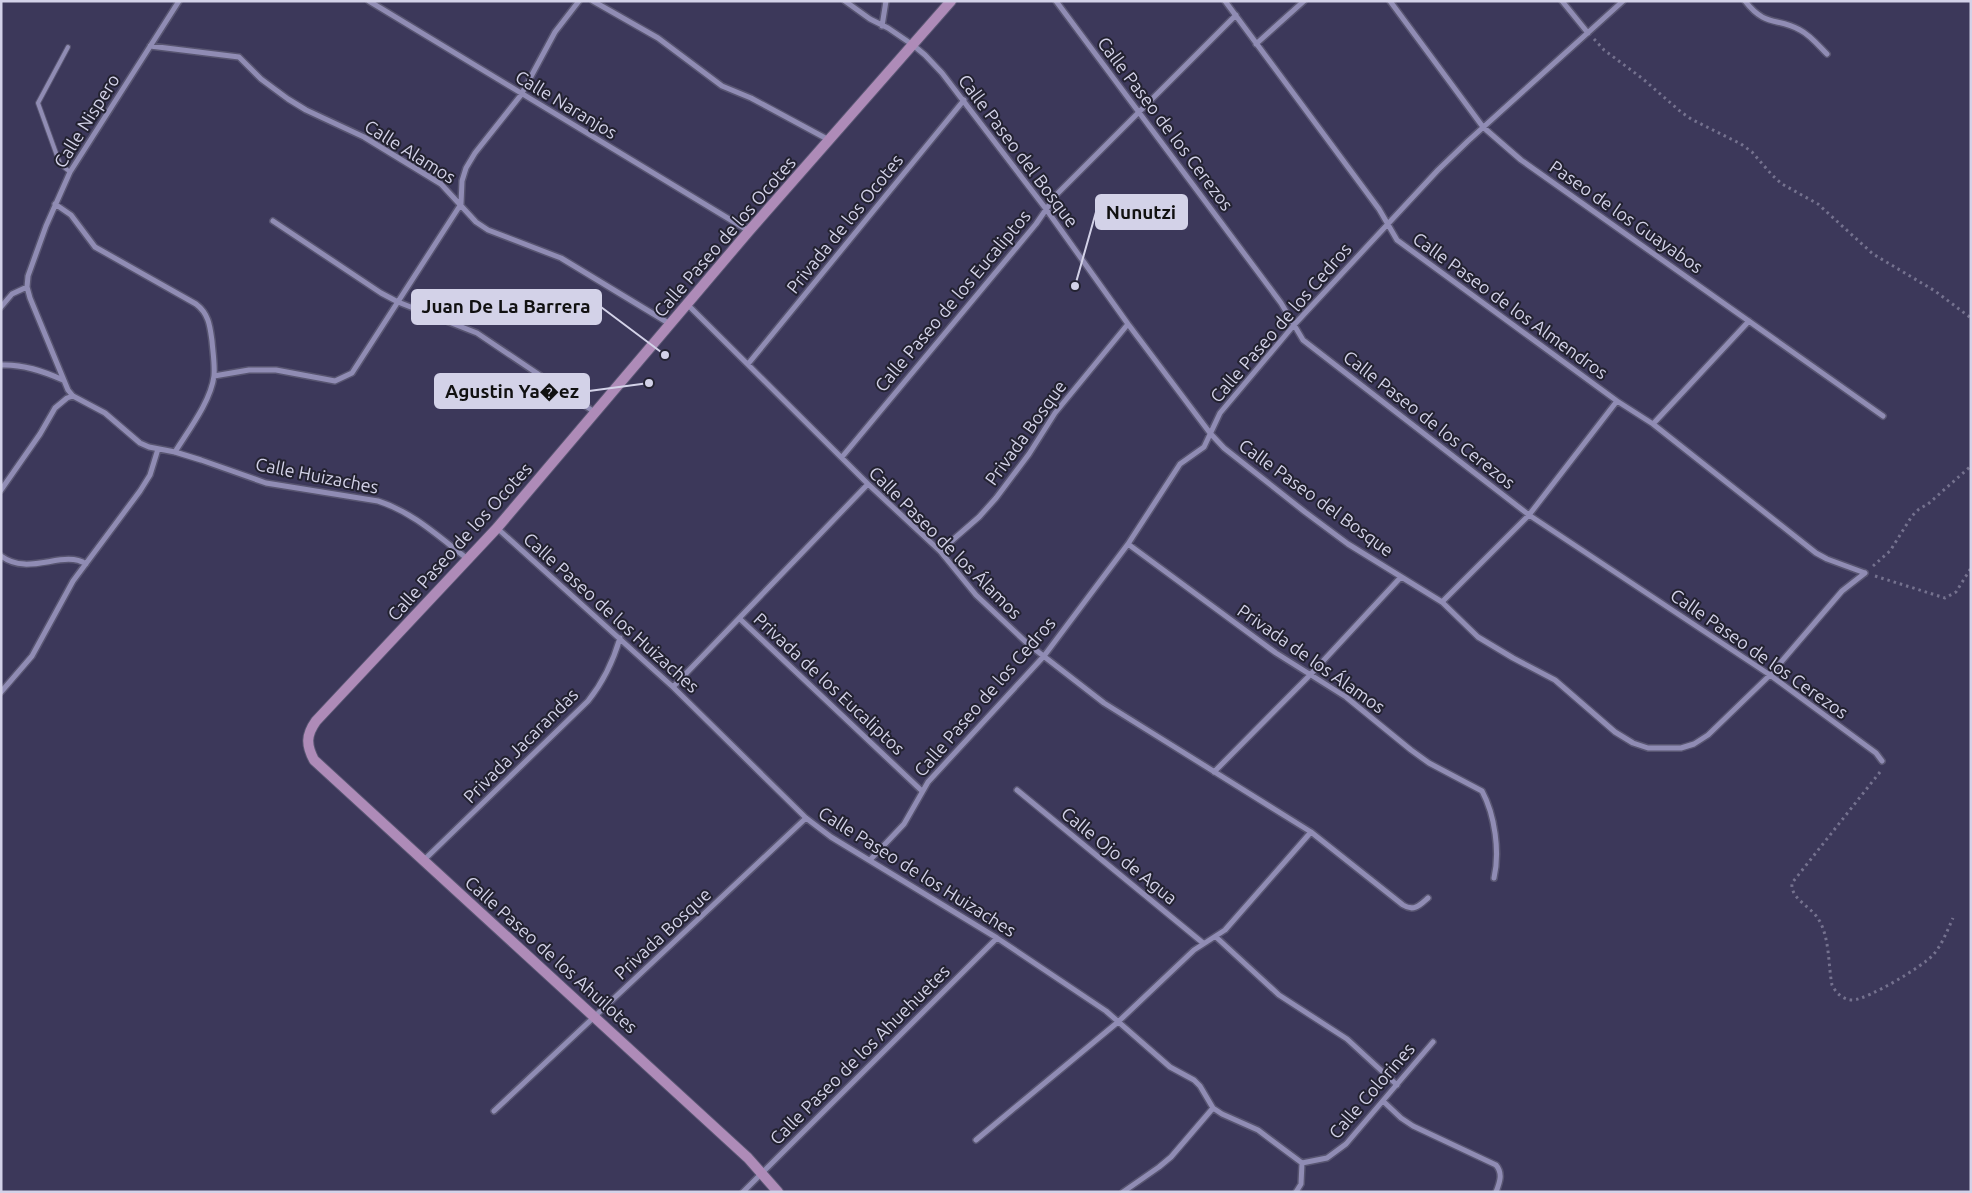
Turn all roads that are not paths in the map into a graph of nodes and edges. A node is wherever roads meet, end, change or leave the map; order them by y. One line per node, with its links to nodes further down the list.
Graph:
1 (179, 1): 20 (street, Calle Nispero)
2 (369, 1): 23 (street, Calle Naranjos)
3 (579, 1): 23 (street)
4 (593, 1): 27 (street)
5 (845, 1): 16 (street, Calle Paseo del Bosque)
6 (886, 1): 16 (street)
7 (951, 1): 19 (street, Calle Paseo de los Ocotes)
8 (1056, 1): 25 (street, Calle Paseo de los Cerezos)
9 (1225, 1): 15 (street, Calle Paseo de los Almendros)
10 (1304, 1): 18 (street)
11 (1390, 1): 26 (street, Paseo de los Guayabos)
12 (1562, 1): 17 (street)
13 (1623, 1): 17 (street, Calle Paseo de los Cedros)
14 (1745, 1): 22 (street)
15 (1236, 16): 18 (street, Calle Paseo de los Almendros); 25 (street, Calle Paseo de los Eucaliptos)
16 (882, 26): 19 (street, Calle Paseo del Bosque)
17 (1588, 33): 26 (street, Calle Paseo de los Cedros)
18 (1256, 44): 33 (street, Calle Paseo de los Almendros)
19 (913, 45): 24 (street, Calle Paseo del Bosque); 27 (street, Calle Paseo de los Ocotes)
20 (150, 46): 28 (street, Calle Nispero); 30 (street, Calle Alamos)
21 (68, 47): 28 (lane)
22 (1827, 54)
23 (521, 95): 30 (street); 34 (street, Calle Naranjos)
24 (964, 100): 31 (street, Calle Paseo del Bosque); 43 (street, Privada de los Ocotes)
25 (1139, 110): 31 (street, Calle Paseo de los Eucaliptos); 42 (street, Calle Paseo de los Cerezos)
26 (1483, 127): 33 (street, Calle Paseo de los Cedros); 39 (street, Paseo de los Guayabos)
27 (830, 141): 34 (street, Calle Paseo de los Ocotes)
28 (70, 172): 29 (street, Calle Nispero)
29 (55, 204): 35 (street, Calle Nispero); 45 (street)
30 (461, 204): 36 (street); 41 (street, Calle Alamos)
31 (1046, 209): 40 (street, Calle Paseo del Bosque); 55 (street, Calle Paseo de los Eucaliptos)
32 (273, 221): 36 (street)
33 (1388, 224): 42 (street, Calle Paseo de los Cedros); 48 (street, Calle Paseo de los Almendros)
34 (749, 231): 37 (street, Calle Paseo de los Ocotes)
35 (27, 287): 38 (street); 46 (street)
36 (398, 302): 45 (street); 49 (street)
37 (688, 305): 41 (street, Calle Paseo de los Ocotes); 43 (street, Calle Paseo de los Álamos)
38 (1, 307)
39 (1749, 321): 50 (street, Paseo de los Guayabos); 51 (street)
40 (1128, 324): 52 (street, Calle Paseo del Bosque); 61 (street, Privada Bosque)
41 (672, 325): 49 (street, Calle Paseo de los Ocotes)
42 (1294, 325): 52 (street, Calle Paseo de los Cedros); 58 (street, Calle Paseo de los Cerezos)
43 (748, 364): 55 (street, Calle Paseo de los Álamos)
44 (1, 365): 46 (street)
45 (214, 376): 54 (street)
46 (63, 380): 47 (street)
47 (73, 396): 53 (street, Calle Huizaches); 57 (street)
48 (1618, 401): 51 (street, Calle Paseo de los Almendros); 58 (street)
49 (596, 413): 59 (street, Calle Paseo de los Ocotes)
50 (1883, 416)
51 (1652, 424): 65 (street, Calle Paseo de los Almendros)
52 (1210, 433): 60 (street, Calle Paseo de los Cedros); 66 (street, Calle Paseo del Bosque)
53 (158, 449): 54 (street, Calle Huizaches); 64 (street)
54 (175, 452): 63 (street, Calle Huizaches)
55 (842, 457): 56 (street, Calle Paseo de los Álamos)
56 (868, 484): 61 (street, Calle Paseo de los Álamos); 68 (street)
57 (1, 490)
58 (1529, 514): 67 (street); 72 (street, Calle Paseo de los Cerezos)
59 (497, 528): 63 (street, Calle Paseo de los Ocotes); 69 (street, Calle Paseo de los Huizaches)
60 (1128, 544): 70 (street, Calle Paseo de los Cedros); 71 (street, Privada de los Álamos)
61 (940, 551): 70 (street, Calle Paseo de los Álamos)
62 (1, 556): 64 (street)
63 (469, 560): 75 (street, Calle Paseo de los Ocotes)
64 (86, 564): 74 (street)
65 (1865, 573): 72 (street, Calle Paseo del Bosque)
66 (1402, 577): 67 (street, Calle Paseo del Bosque); 71 (street)
67 (1442, 602): 72 (street, Calle Paseo del Bosque)
68 (740, 619): 73 (street); 79 (street, Privada de los Eucaliptos)
69 (620, 638): 73 (street, Calle Paseo de los Huizaches); 82 (street, Privada Jacarandas)
70 (1044, 656): 77 (street, Calle Paseo de los Álamos); 79 (street, Calle Paseo de los Cedros)
71 (1311, 674): 77 (street); 84 (street, Privada de los Álamos)
72 (1770, 675): 76 (street, Calle Paseo de los Cerezos)
73 (673, 687): 80 (street, Calle Paseo de los Huizaches)
74 (1, 692)
75 (307, 740): 82 (street, Calle Paseo de los Ahuilotes)
76 (1882, 762)
77 (1214, 772): 81 (street, Calle Paseo de los Álamos)
78 (1017, 790): 88 (street, Calle Ojo de Agua)
79 (922, 791): 83 (street, Calle Paseo de los Cedros)
80 (806, 818): 83 (street, Calle Paseo de los Huizaches); 89 (street, Privada Bosque)
81 (1311, 832): 85 (street, Calle Paseo de los Álamos); 86 (street)
82 (424, 860): 89 (street, Calle Paseo de los Ahuilotes)
83 (870, 860): 87 (street, Calle Paseo de los Huizaches)
84 (1494, 878)
85 (1428, 898)
86 (1216, 937): 88 (street); 92 (street)
87 (997, 938): 90 (street, Calle Paseo de los Huizaches); 98 (street, Calle Paseo de los Ahuehuetes)
88 (1203, 943): 90 (street)
89 (595, 1017): 95 (street, Privada Bosque); 98 (street, Calle Paseo de los Ahuilotes)
90 (1118, 1022): 94 (street, Calle Paseo de los Huizaches); 96 (street)
91 (1433, 1042): 92 (street, Calle Colorines)
92 (1397, 1085): 93 (street, Calle Colorines)
93 (1383, 1101): 97 (street, Calle Colorines); 103 (street)
94 (1213, 1108): 97 (street); 101 (street)
95 (494, 1111)
96 (976, 1140)
97 (1302, 1163): 102 (street)
98 (762, 1172): 99 (street, Calle Paseo de los Ahuehuetes); 100 (street, Calle Paseo de los Ahuilotes)
99 (743, 1192)
100 (778, 1192)
101 (1123, 1192)
102 (1296, 1192)
103 (1496, 1192)

